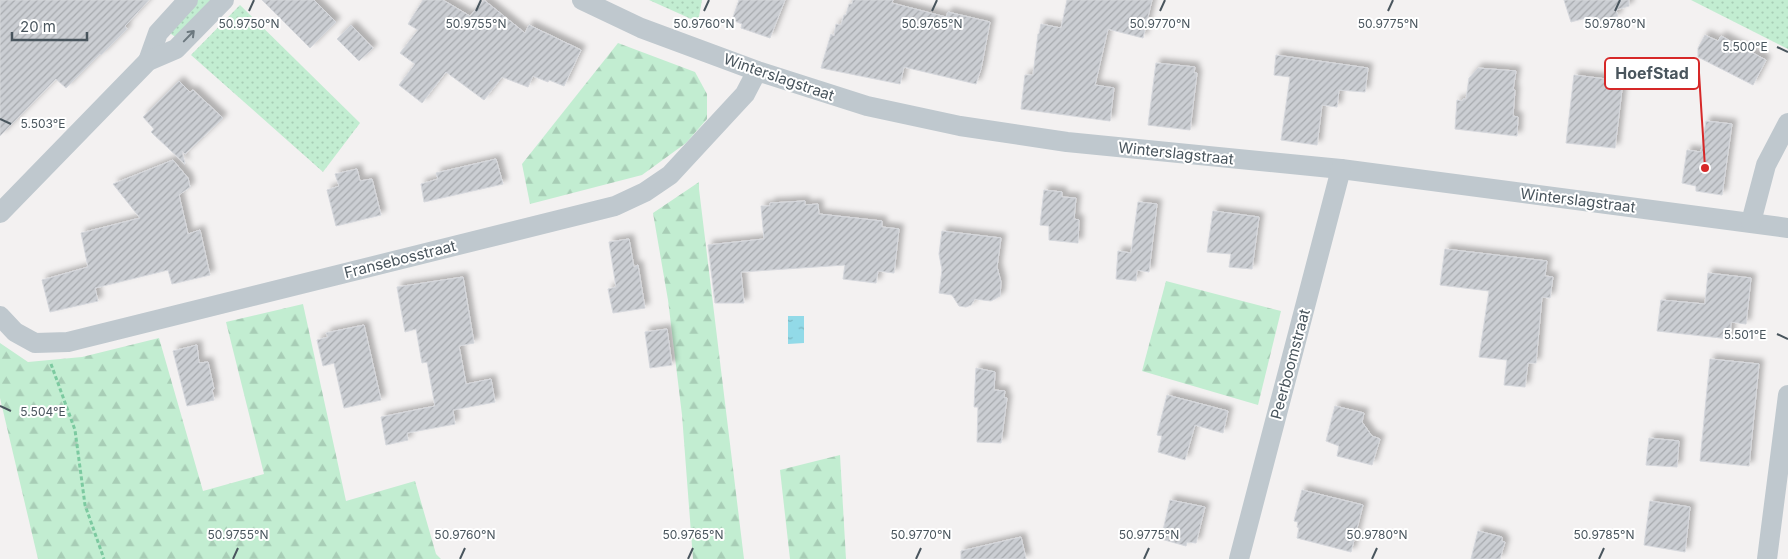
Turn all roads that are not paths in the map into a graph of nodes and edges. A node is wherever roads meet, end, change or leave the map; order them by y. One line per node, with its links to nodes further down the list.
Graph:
1 (188, 0): 4 (street)
2 (224, 0): 4 (street, one-way to 2)
3 (582, 0): 5 (street, Winterslagstraat)
4 (148, 61): 8 (street)
5 (757, 71): 7 (street, Winterslagstraat); 11 (street, Fransebosstraat)
6 (1788, 123): 9 (street)
7 (1341, 169): 9 (street, Winterslagstraat); 13 (street, Peerboomstraat)
8 (0, 213)
9 (1751, 222): 10 (street, Winterslagstraat)
10 (1788, 228)
11 (0, 316)
12 (1788, 395): 14 (street)
13 (1239, 559)
14 (1767, 559)

